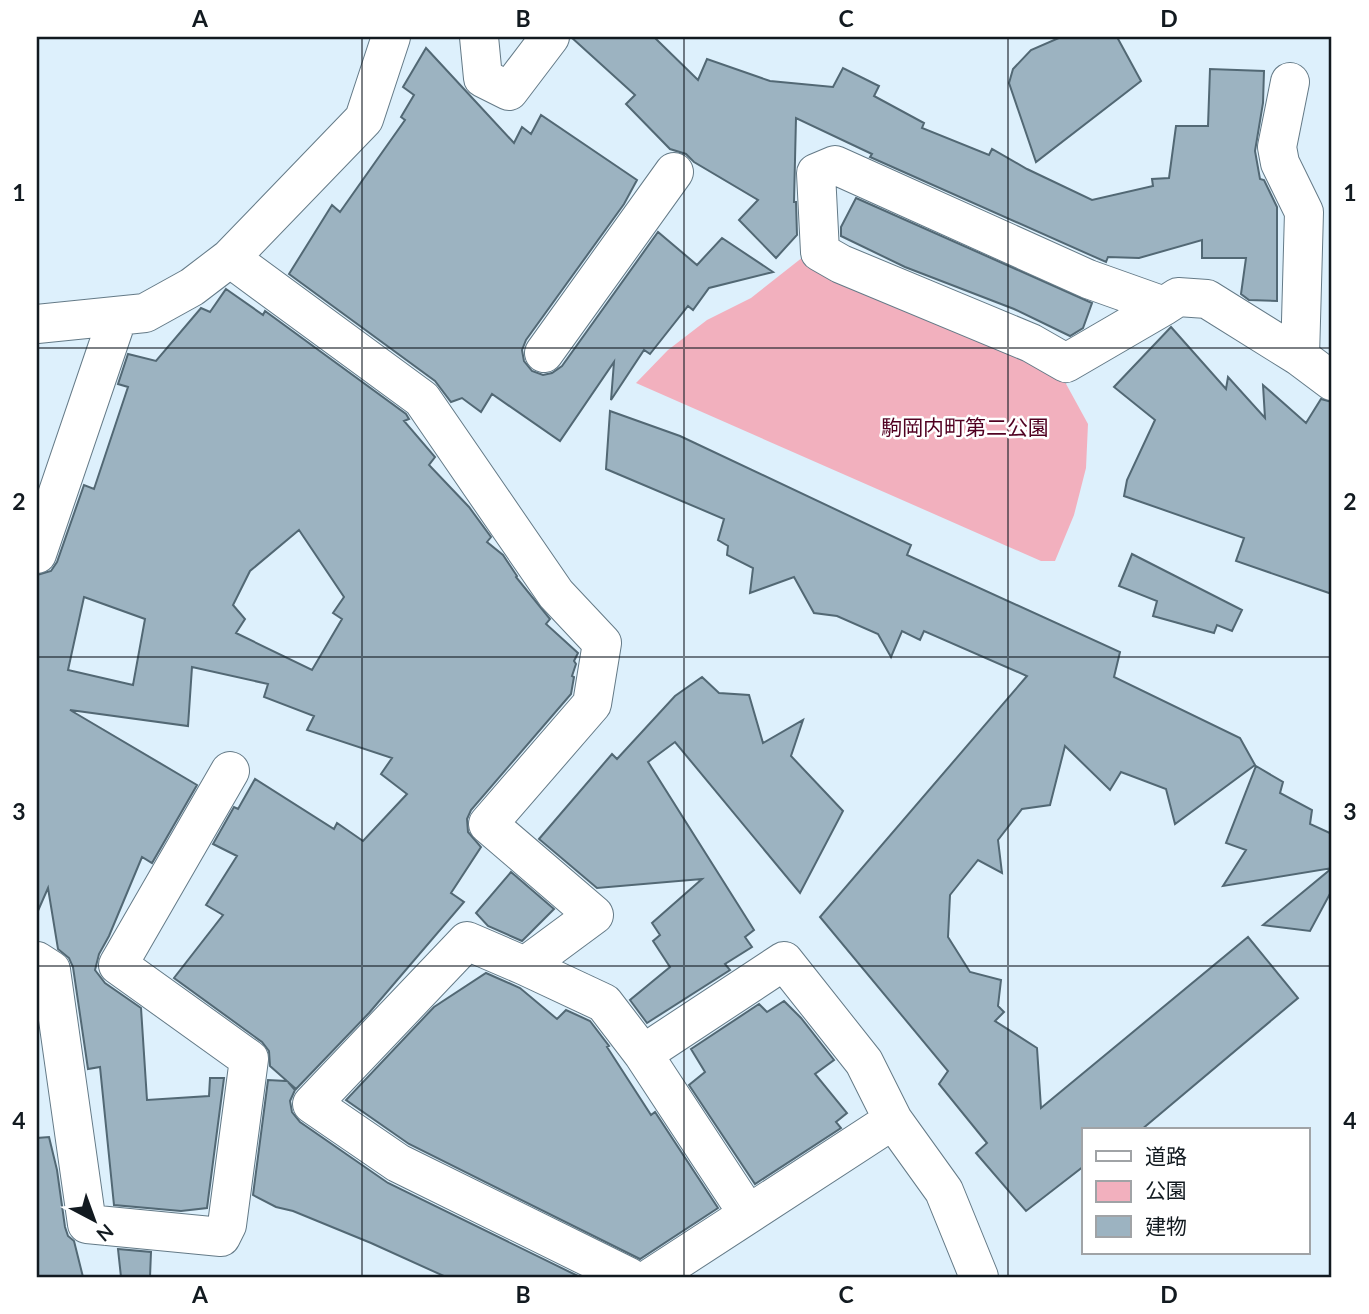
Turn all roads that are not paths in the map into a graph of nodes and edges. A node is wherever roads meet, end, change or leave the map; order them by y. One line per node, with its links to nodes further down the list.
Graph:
1 (391, 37): 6 (street)
2 (479, 37): 3 (street)
3 (550, 37)
4 (1290, 82): 11 (street)
5 (674, 173): 10 (street)
6 (230, 258): 8 (street); 16 (street)
7 (1164, 306): 7 (street); 11 (street)
8 (118, 316): 9 (street); 13 (street)
9 (37, 324)
10 (544, 353)
11 (1300, 357): 12 (street)
12 (1332, 381)
13 (37, 554)
14 (230, 771): 15 (street)
15 (37, 961)
16 (525, 965): 17 (street); 20 (street)
17 (643, 1054): 18 (street); 19 (street)
18 (893, 1120): 19 (street); 22 (street)
19 (748, 1214): 21 (street)
20 (629, 1277)
21 (652, 1277)
22 (979, 1277)

